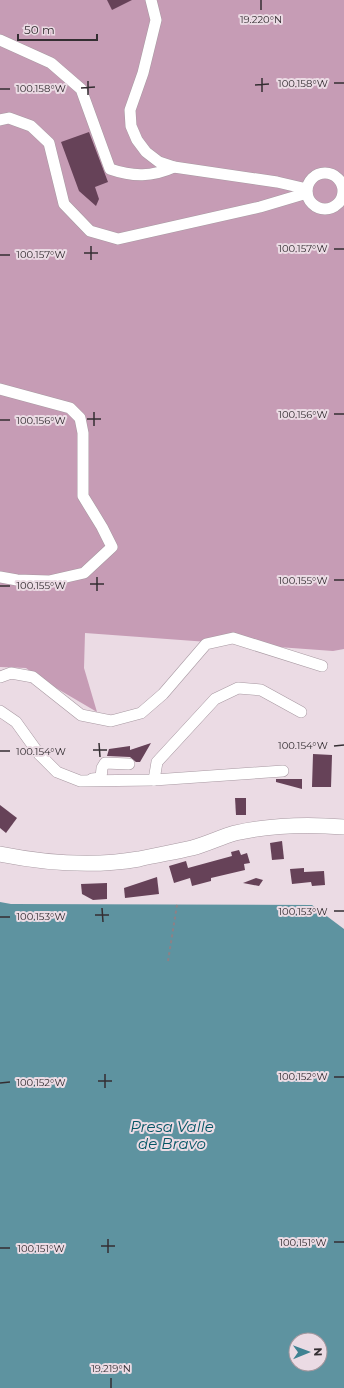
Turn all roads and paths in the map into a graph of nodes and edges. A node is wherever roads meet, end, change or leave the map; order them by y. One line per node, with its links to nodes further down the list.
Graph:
1 (151, 0): 4 (street)
2 (0, 40): 4 (street)
3 (0, 120): 6 (street)
4 (174, 167): 6 (street)
5 (342, 182): 6 (street); 6 (street)
6 (307, 191)
7 (0, 389): 8 (street)
8 (0, 577)
9 (322, 666): 10 (street)
10 (0, 677)
11 (0, 711): 16 (street)
12 (301, 712): 15 (street)
13 (129, 764): 16 (street)
14 (283, 770): 15 (street)
15 (154, 780): 16 (street)
16 (80, 781)
17 (344, 827): 18 (main road)
18 (0, 854)
19 (177, 905): 20 (path)
20 (168, 961)

